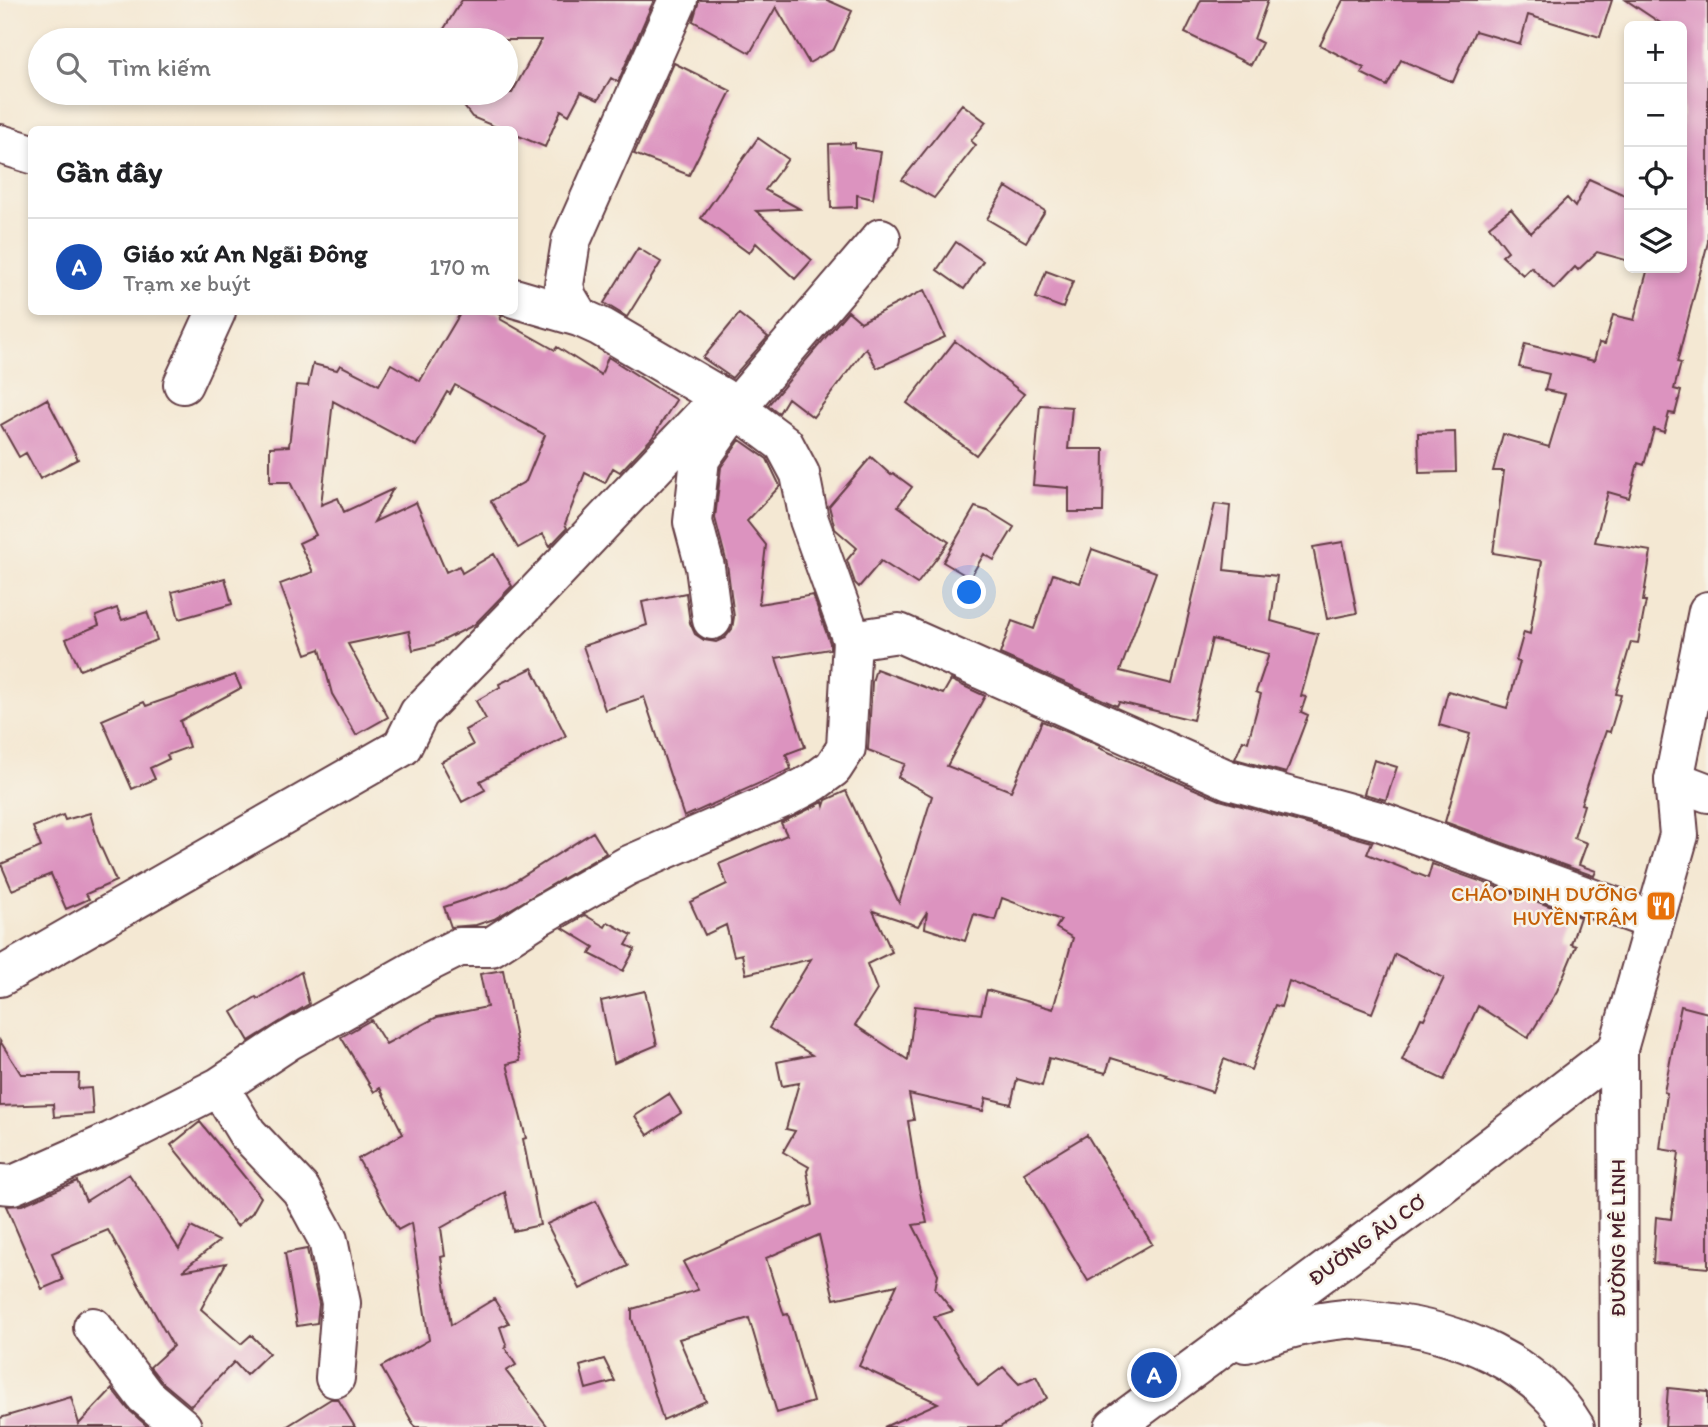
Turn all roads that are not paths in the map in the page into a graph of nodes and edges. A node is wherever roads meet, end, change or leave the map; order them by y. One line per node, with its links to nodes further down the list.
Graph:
1 (678, 0): 7 (street)
2 (0, 144): 3 (street)
3 (28, 153)
4 (881, 238): 9 (street)
5 (518, 299): 7 (street)
6 (215, 315): 8 (street)
7 (579, 317): 9 (street)
8 (183, 384)
9 (728, 402): 11 (street); 12 (street); 15 (street)
10 (1708, 611): 13 (street, ĐƯỜNG MÊ LINH)
11 (712, 620)
12 (852, 640): 14 (street); 17 (street)
13 (1691, 787): 14 (street, ĐƯỜNG MÊ LINH)
14 (1654, 921): 16 (street, ĐƯỜNG MÊ LINH)
15 (0, 977)
16 (1618, 1049): 20 (street, ĐƯỜNG ÂU CƠ); 25 (street, ĐƯỜNG MÊ LINH)
17 (219, 1087): 18 (street); 21 (street)
18 (0, 1184)
19 (93, 1327): 22 (street)
20 (1205, 1359): 23 (street, ĐƯỜNG ÂU CƠ); 24 (street)
21 (335, 1378)
22 (182, 1427)
23 (1114, 1427)
24 (1575, 1427)
25 (1619, 1427)

